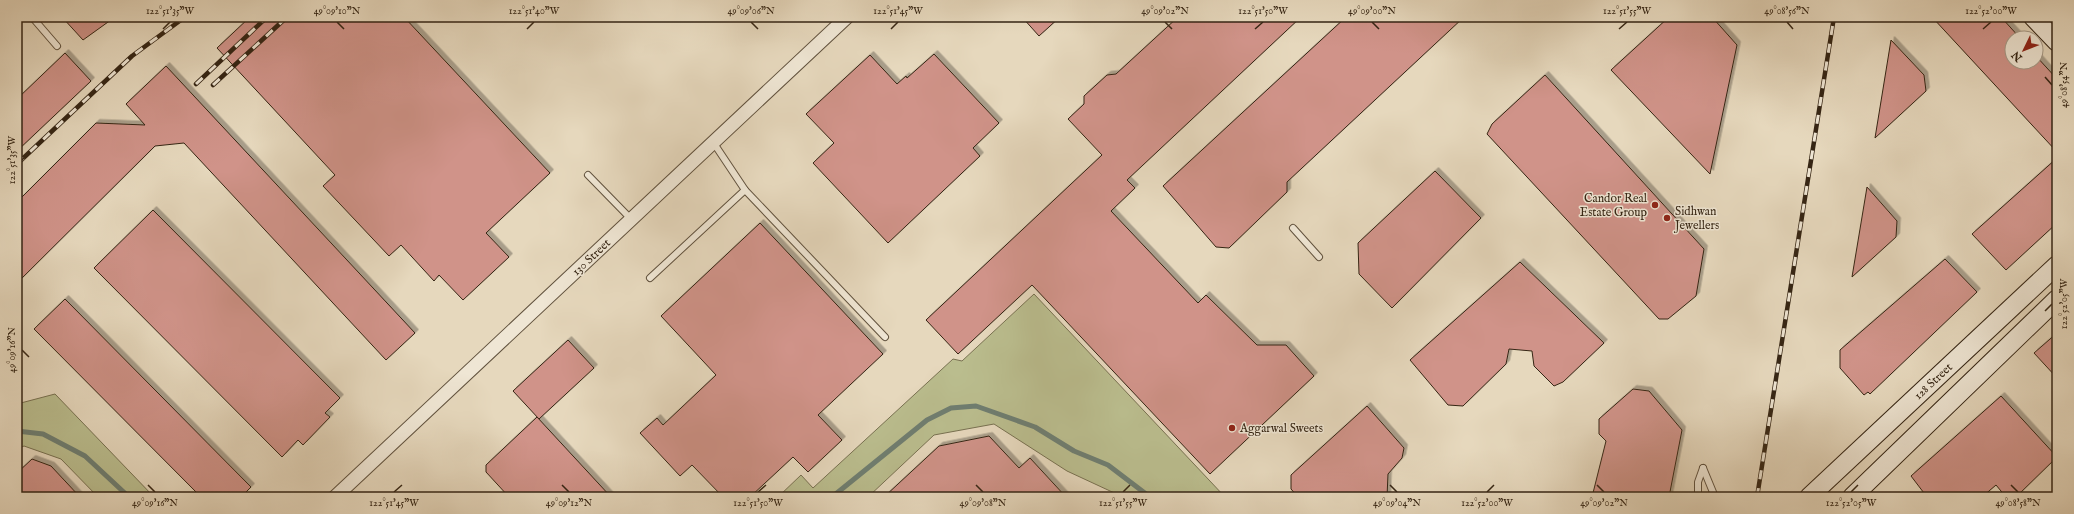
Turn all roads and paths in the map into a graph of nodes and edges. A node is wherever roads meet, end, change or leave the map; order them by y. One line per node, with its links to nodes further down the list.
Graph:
1 (32, 17): 5 (lane)
2 (847, 17): 6 (street, 130 Street)
3 (2033, 17): 4 (main road)
4 (2057, 42)
5 (57, 46)
6 (713, 142): 8 (lane); 9 (street, 130 Street)
7 (588, 175): 9 (lane)
8 (746, 190): 13 (lane); 16 (lane)
9 (631, 219): 18 (street, 130 Street)
10 (1293, 228): 11 (lane)
11 (1319, 257)
12 (2057, 265): 15 (main road, 128 Street)
13 (650, 278)
14 (2057, 299): 17 (main road)
15 (2008, 312): 17 (main road); 21 (main road, 128 Street)
16 (885, 337)
17 (2005, 350): 22 (main road)
18 (335, 497)
19 (1698, 497): 20 (lane)
20 (1715, 497)
21 (1809, 497)
22 (1852, 497)

